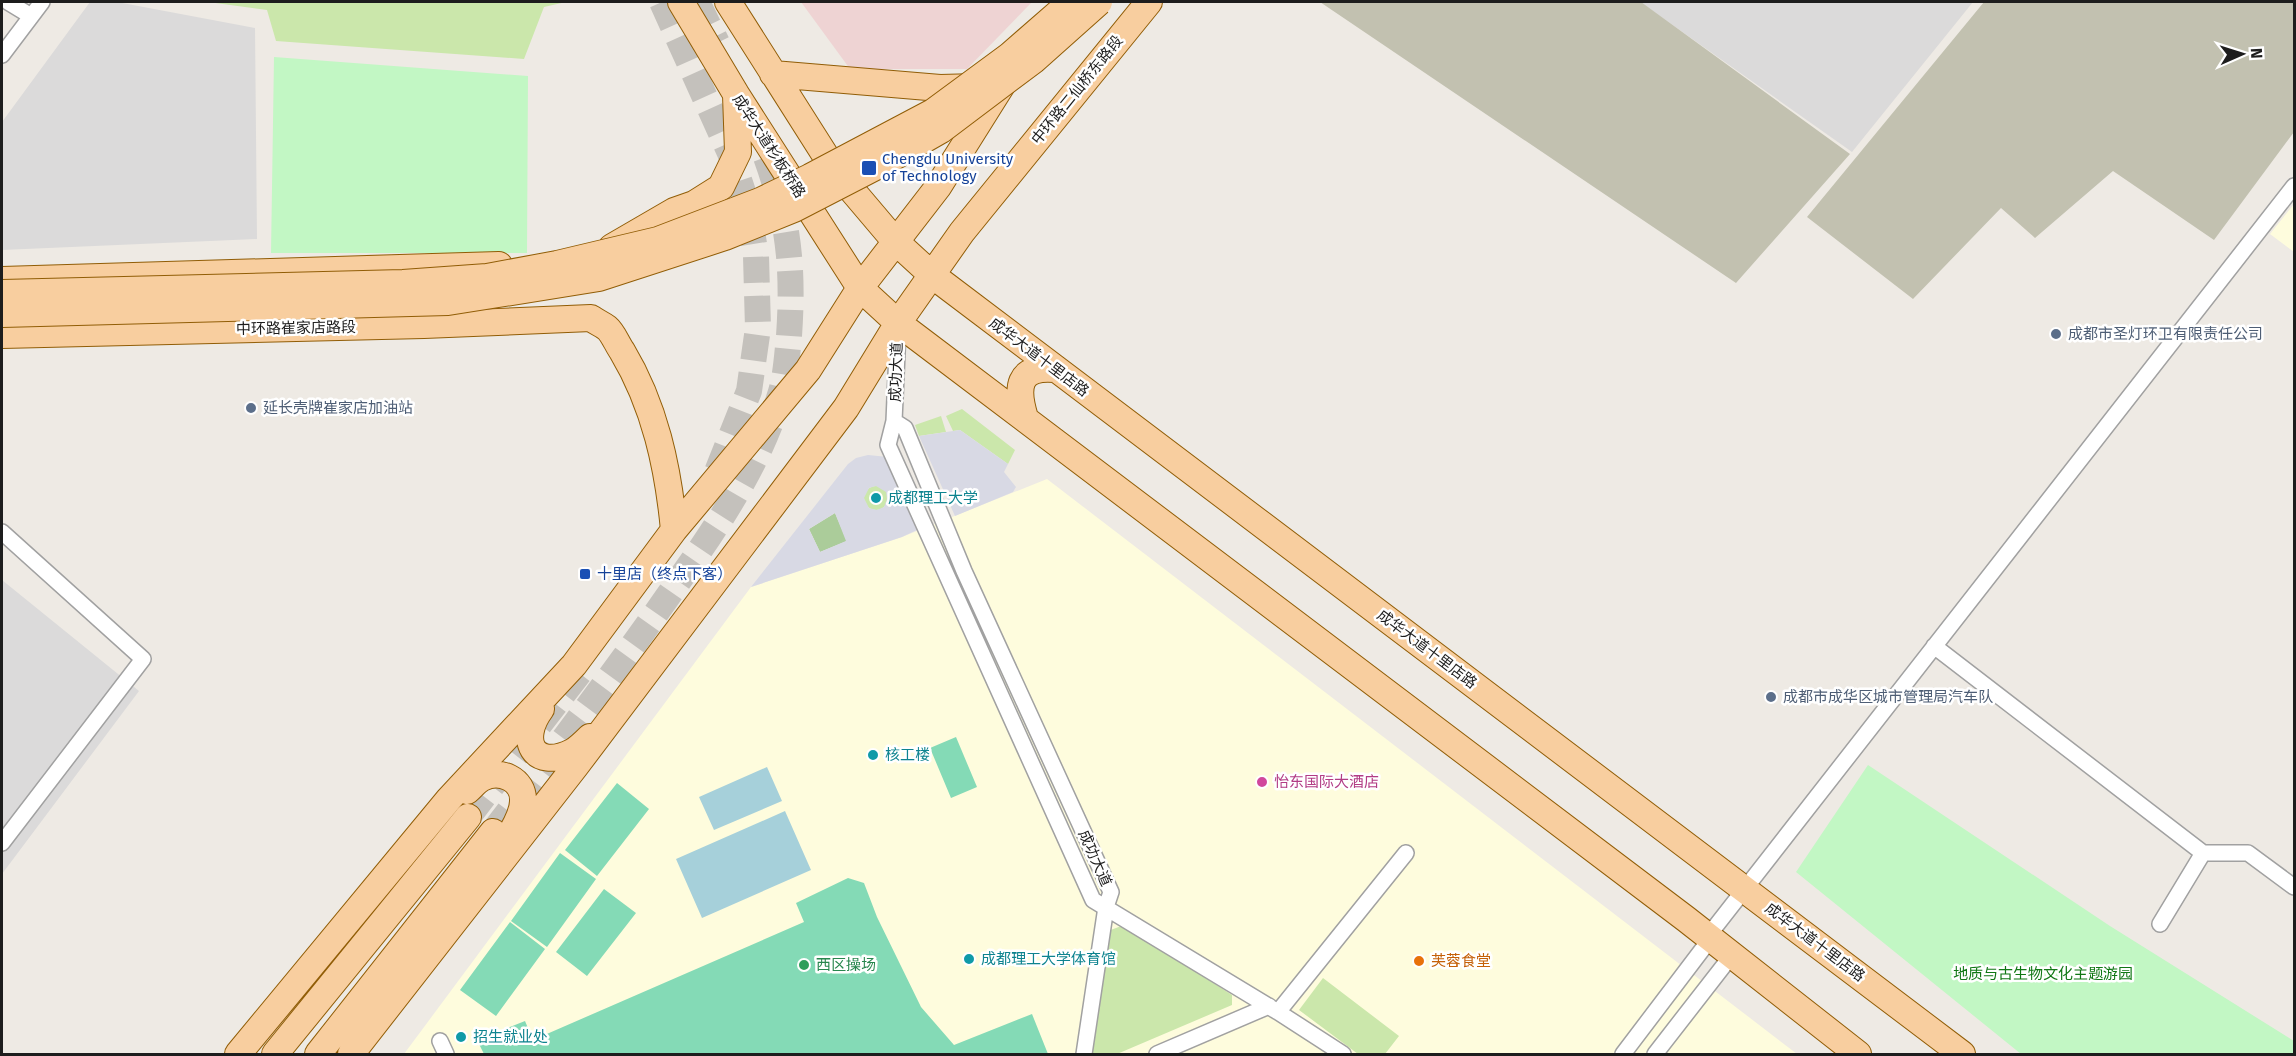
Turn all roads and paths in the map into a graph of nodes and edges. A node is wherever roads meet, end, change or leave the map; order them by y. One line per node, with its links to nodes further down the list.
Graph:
1 (8, 2): 8 (street)
2 (42, 2): 8 (street)
3 (681, 2): 12 (main road, 成华大道杉板桥路)
4 (728, 2): 11 (main road)
5 (1069, 2): 10 (main road); 18 (main road, bridge)
6 (1099, 2): 19 (main road, bridge)
7 (1149, 2): 15 (main road, 中环路二仙桥东路段)
8 (31, 16): 9 (street)
9 (2, 55)
10 (1016, 62): 11 (main road); 14 (main road)
11 (773, 74): 14 (main road)
12 (736, 94): 16 (main road); 17 (main road, 成华大道杉板桥路)
13 (2295, 186): 27 (street)
14 (895, 241): 15 (main road, 成华大道十里店路); 17 (main road)
15 (932, 275): 20 (main road, 中环路二仙桥东路段); 22 (main road, 成华大道十里店路)
16 (2, 280)
17 (860, 288): 20 (main road); 25 (main road)
18 (2, 293)
19 (2, 314)
20 (898, 323): 23 (main road); 24 (street, 成功大道); 29 (main road, 中环路二仙桥东路段)
21 (2, 335): 25 (main road, 中环路崔家店路段)
22 (1055, 369): 23 (main road); 38 (main road, 成华大道十里店路)
23 (1025, 418): 41 (main road)
24 (894, 421): 39 (street, 成功大道); 39 (street, 成功大道)
25 (674, 530): 28 (main road)
26 (2, 532): 33 (street)
27 (1934, 646): 34 (street); 38 (street)
28 (574, 665): 29 (main road); 31 (main road)
29 (616, 712): 36 (main road)
30 (468, 817): 45 (main road)
31 (422, 832): 36 (main road); 44 (main road)
32 (492, 832): 46 (main road)
33 (2, 843)
34 (2203, 853): 37 (street); 40 (street)
35 (1406, 854): 43 (street)
36 (483, 885): 47 (main road)
37 (2295, 887)
38 (1744, 888): 41 (street); 54 (main road, 成华大道十里店路)
39 (1106, 907): 43 (street); 48 (street)
40 (2160, 924)
41 (1710, 937): 42 (main road); 51 (street)
42 (1732, 955): 52 (street); 53 (main road)
43 (1274, 1009): 49 (street); 50 (street)
44 (238, 1054)
45 (275, 1054)
46 (318, 1054)
47 (351, 1054)
48 (1084, 1054)
49 (1156, 1054)
50 (1343, 1054)
51 (1623, 1054)
52 (1655, 1054)
53 (1858, 1054)
54 (1962, 1054)

